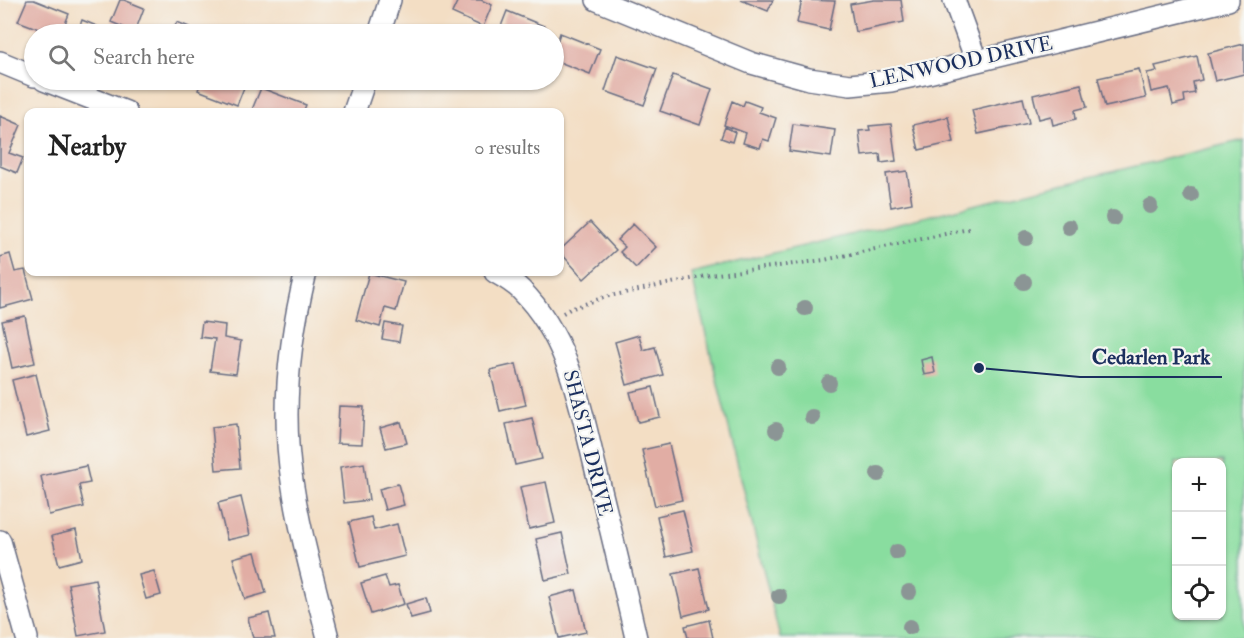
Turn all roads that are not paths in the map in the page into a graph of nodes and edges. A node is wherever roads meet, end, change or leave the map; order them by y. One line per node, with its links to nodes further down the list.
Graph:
1 (390, 0): 5 (street)
2 (597, 0): 6 (street, LENWOOD DRIVE)
3 (954, 0): 6 (street)
4 (1228, 0): 6 (street, LENWOOD DRIVE)
5 (382, 24)
6 (976, 60)
7 (0, 62): 8 (street)
8 (24, 72)
9 (70, 90): 11 (street)
10 (362, 90): 12 (street)
11 (116, 108)
12 (355, 108)
13 (305, 276): 17 (street)
14 (501, 276): 18 (street, SHASTA DRIVE)
15 (0, 541): 16 (street)
16 (27, 638)
17 (328, 638)
18 (636, 638)

